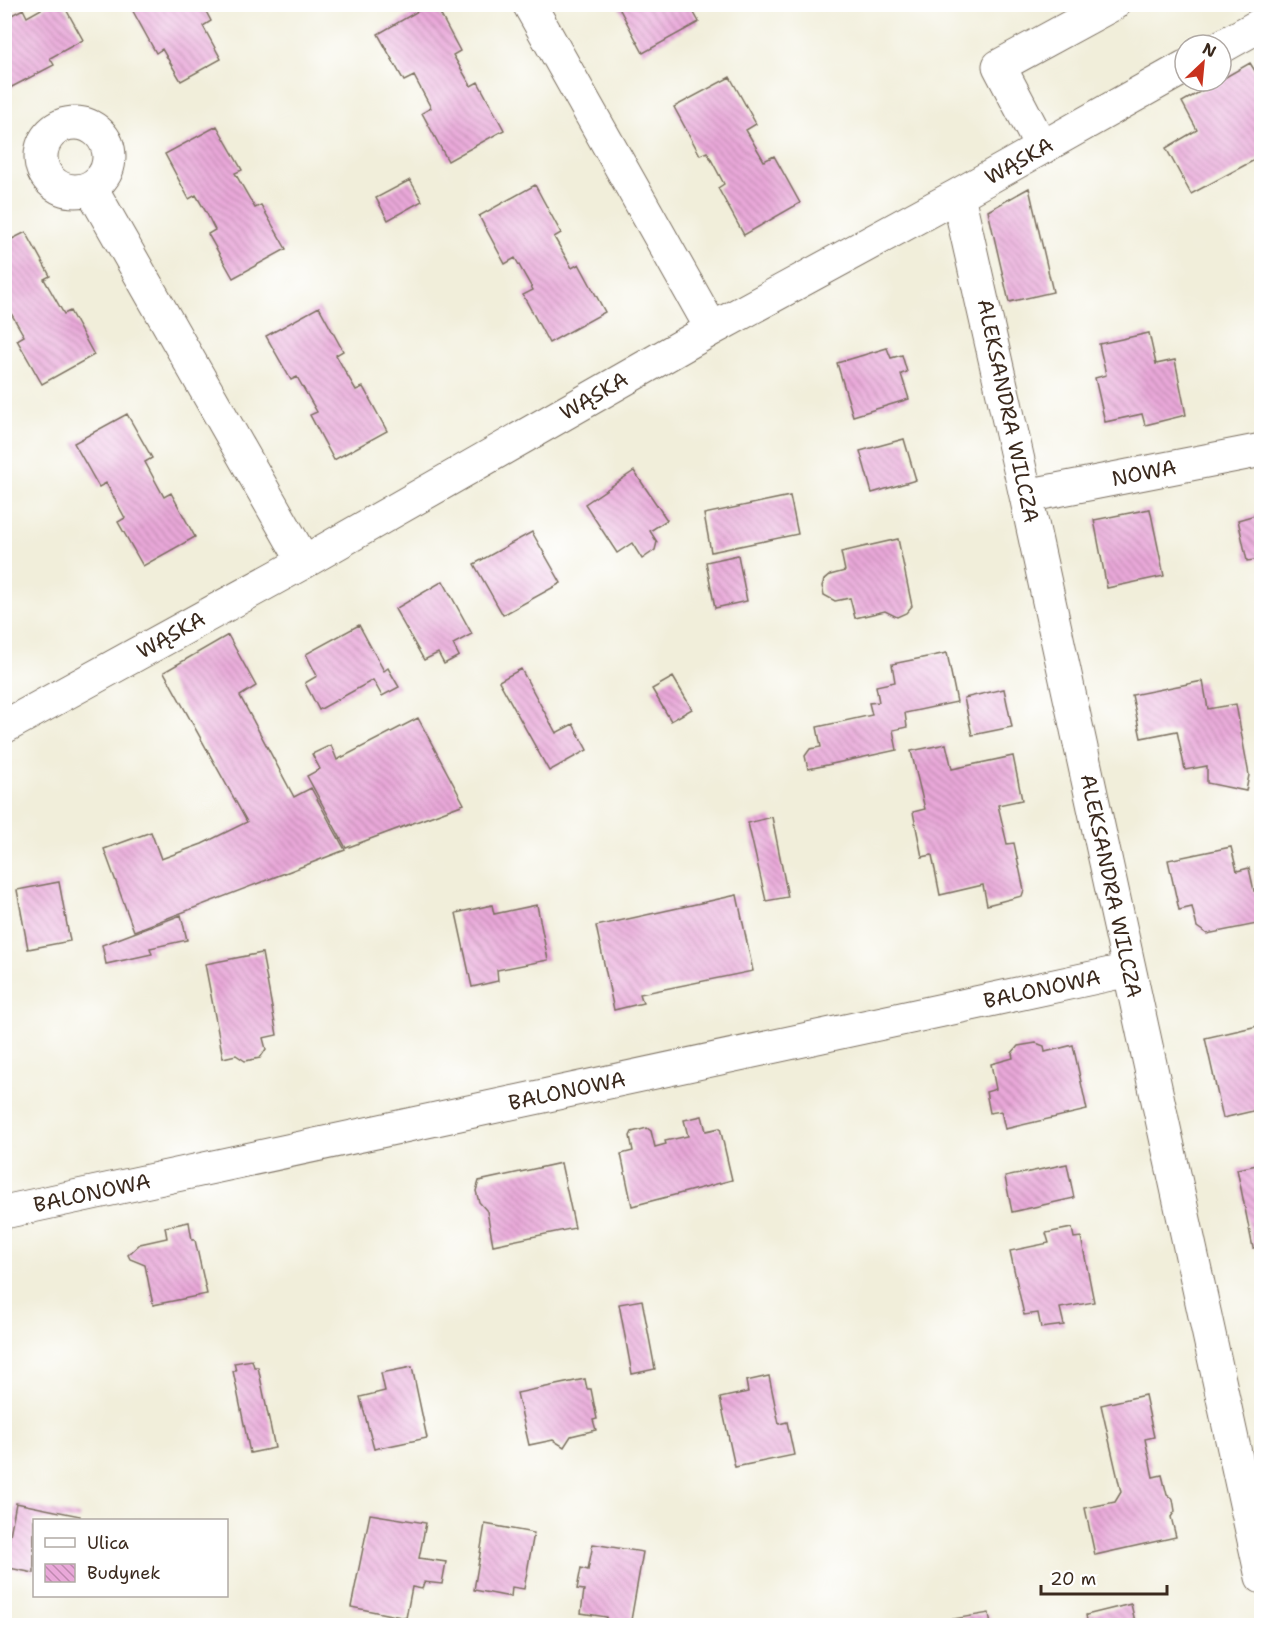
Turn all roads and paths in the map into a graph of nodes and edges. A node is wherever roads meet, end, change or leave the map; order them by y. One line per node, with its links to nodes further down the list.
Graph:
1 (529, 4): 9 (street)
2 (1113, 4): 6 (street)
3 (1262, 24): 4 (street)
4 (1233, 40)
5 (1173, 74): 6 (street, WĄSKA)
6 (1042, 148): 8 (street, WĄSKA)
7 (91, 188): 12 (street)
8 (958, 195): 9 (street, WĄSKA); 11 (street, ALEKSANDRA WILCZA)
9 (712, 329): 12 (street, WĄSKA)
10 (1262, 450): 11 (street, NOWA)
11 (1026, 496): 14 (street, ALEKSANDRA WILCZA)
12 (304, 562): 13 (street, WĄSKA)
13 (4, 727)
14 (1129, 970): 15 (street, BALONOWA); 16 (street, ALEKSANDRA WILCZA)
15 (4, 1212)
16 (1262, 1577)

